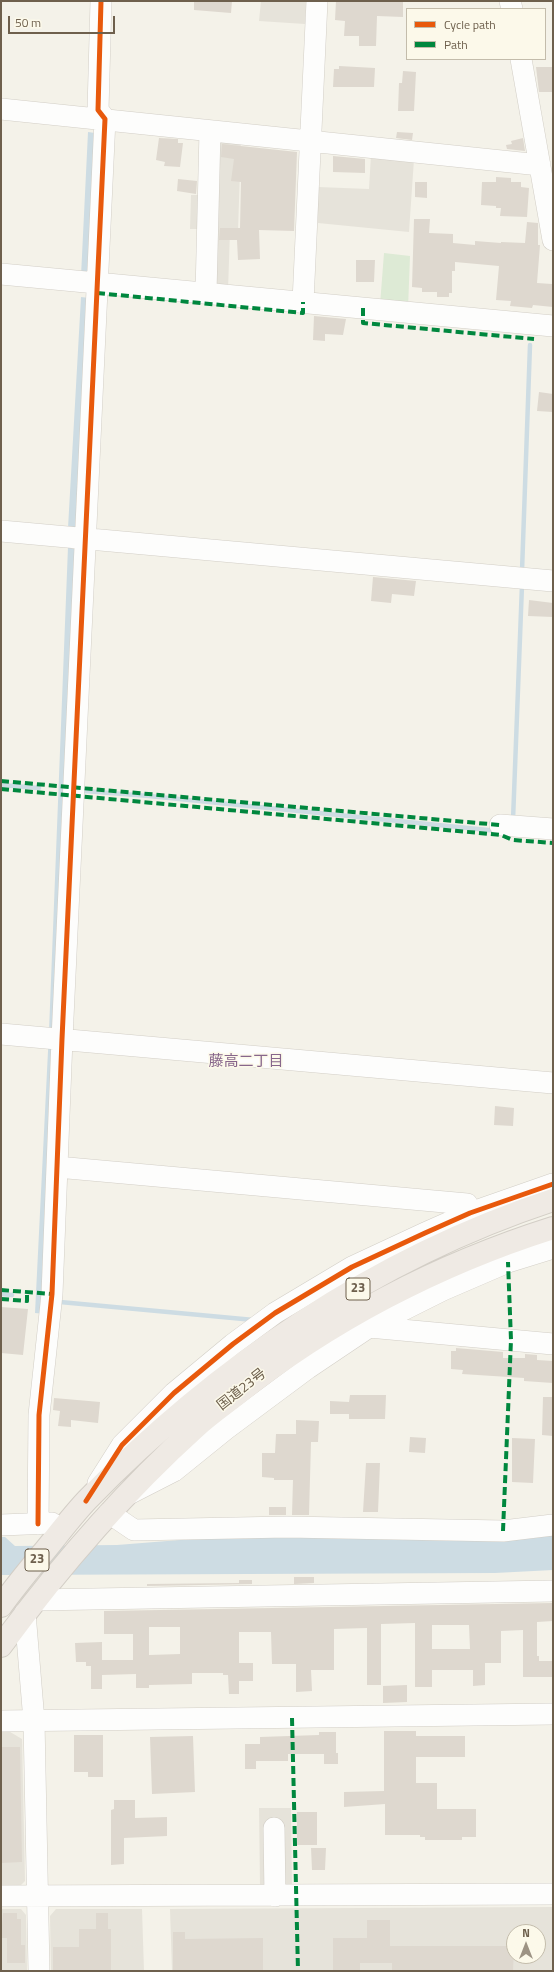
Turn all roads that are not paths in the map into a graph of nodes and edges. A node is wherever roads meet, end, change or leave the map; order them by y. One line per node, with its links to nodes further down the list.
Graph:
1 (101, 1): 5 (street)
2 (317, 1): 7 (street)
3 (521, 60): 8 (street)
4 (1, 109): 5 (street)
5 (104, 119): 6 (street); 11 (street)
6 (210, 131): 7 (street); 12 (street)
7 (310, 142): 8 (street); 13 (street)
8 (540, 165): 9 (street)
9 (553, 240)
10 (1, 274): 11 (street)
11 (98, 283): 12 (street); 16 (street)
12 (206, 293): 13 (street)
13 (303, 302): 14 (street)
14 (553, 326)
15 (1, 531): 16 (street)
16 (84, 539): 17 (street); 21 (street)
17 (553, 581)
18 (500, 825): 19 (street)
19 (553, 829)
20 (1, 1034): 21 (street)
21 (55, 1039): 22 (street); 23 (street)
22 (553, 1083)
23 (56, 1167): 26 (street); 35 (street)
24 (553, 1184): 26 (street)
25 (553, 1200): 32 (highway, 国道23号 / 23)
26 (470, 1213): 32 (street)
27 (553, 1228): 31 (highway, 国道23号 / 23)
28 (553, 1248): 29 (street)
29 (369, 1327): 30 (street); 31 (street)
30 (553, 1344)
31 (125, 1496): 33 (highway, 国道23号 / 23)
32 (86, 1501): 34 (highway, 国道23号 / 23)
33 (101, 1521): 37 (street); 40 (highway, 国道23号 / 23)
34 (68, 1522): 35 (street); 39 (highway, 国道23号 / 23)
35 (38, 1524): 36 (street)
36 (1, 1525)
37 (553, 1525)
38 (553, 1591): 40 (street)
39 (4, 1602)
40 (30, 1606): 41 (highway, 国道23号 / 23); 44 (street)
41 (1, 1646)
42 (553, 1714): 44 (street)
43 (1, 1721): 44 (street)
44 (34, 1721): 48 (street)
45 (274, 1828): 49 (street)
46 (553, 1894): 49 (street)
47 (1, 1896): 48 (street)
48 (37, 1896): 49 (street); 50 (street)
49 (275, 1896)
50 (39, 1971)

